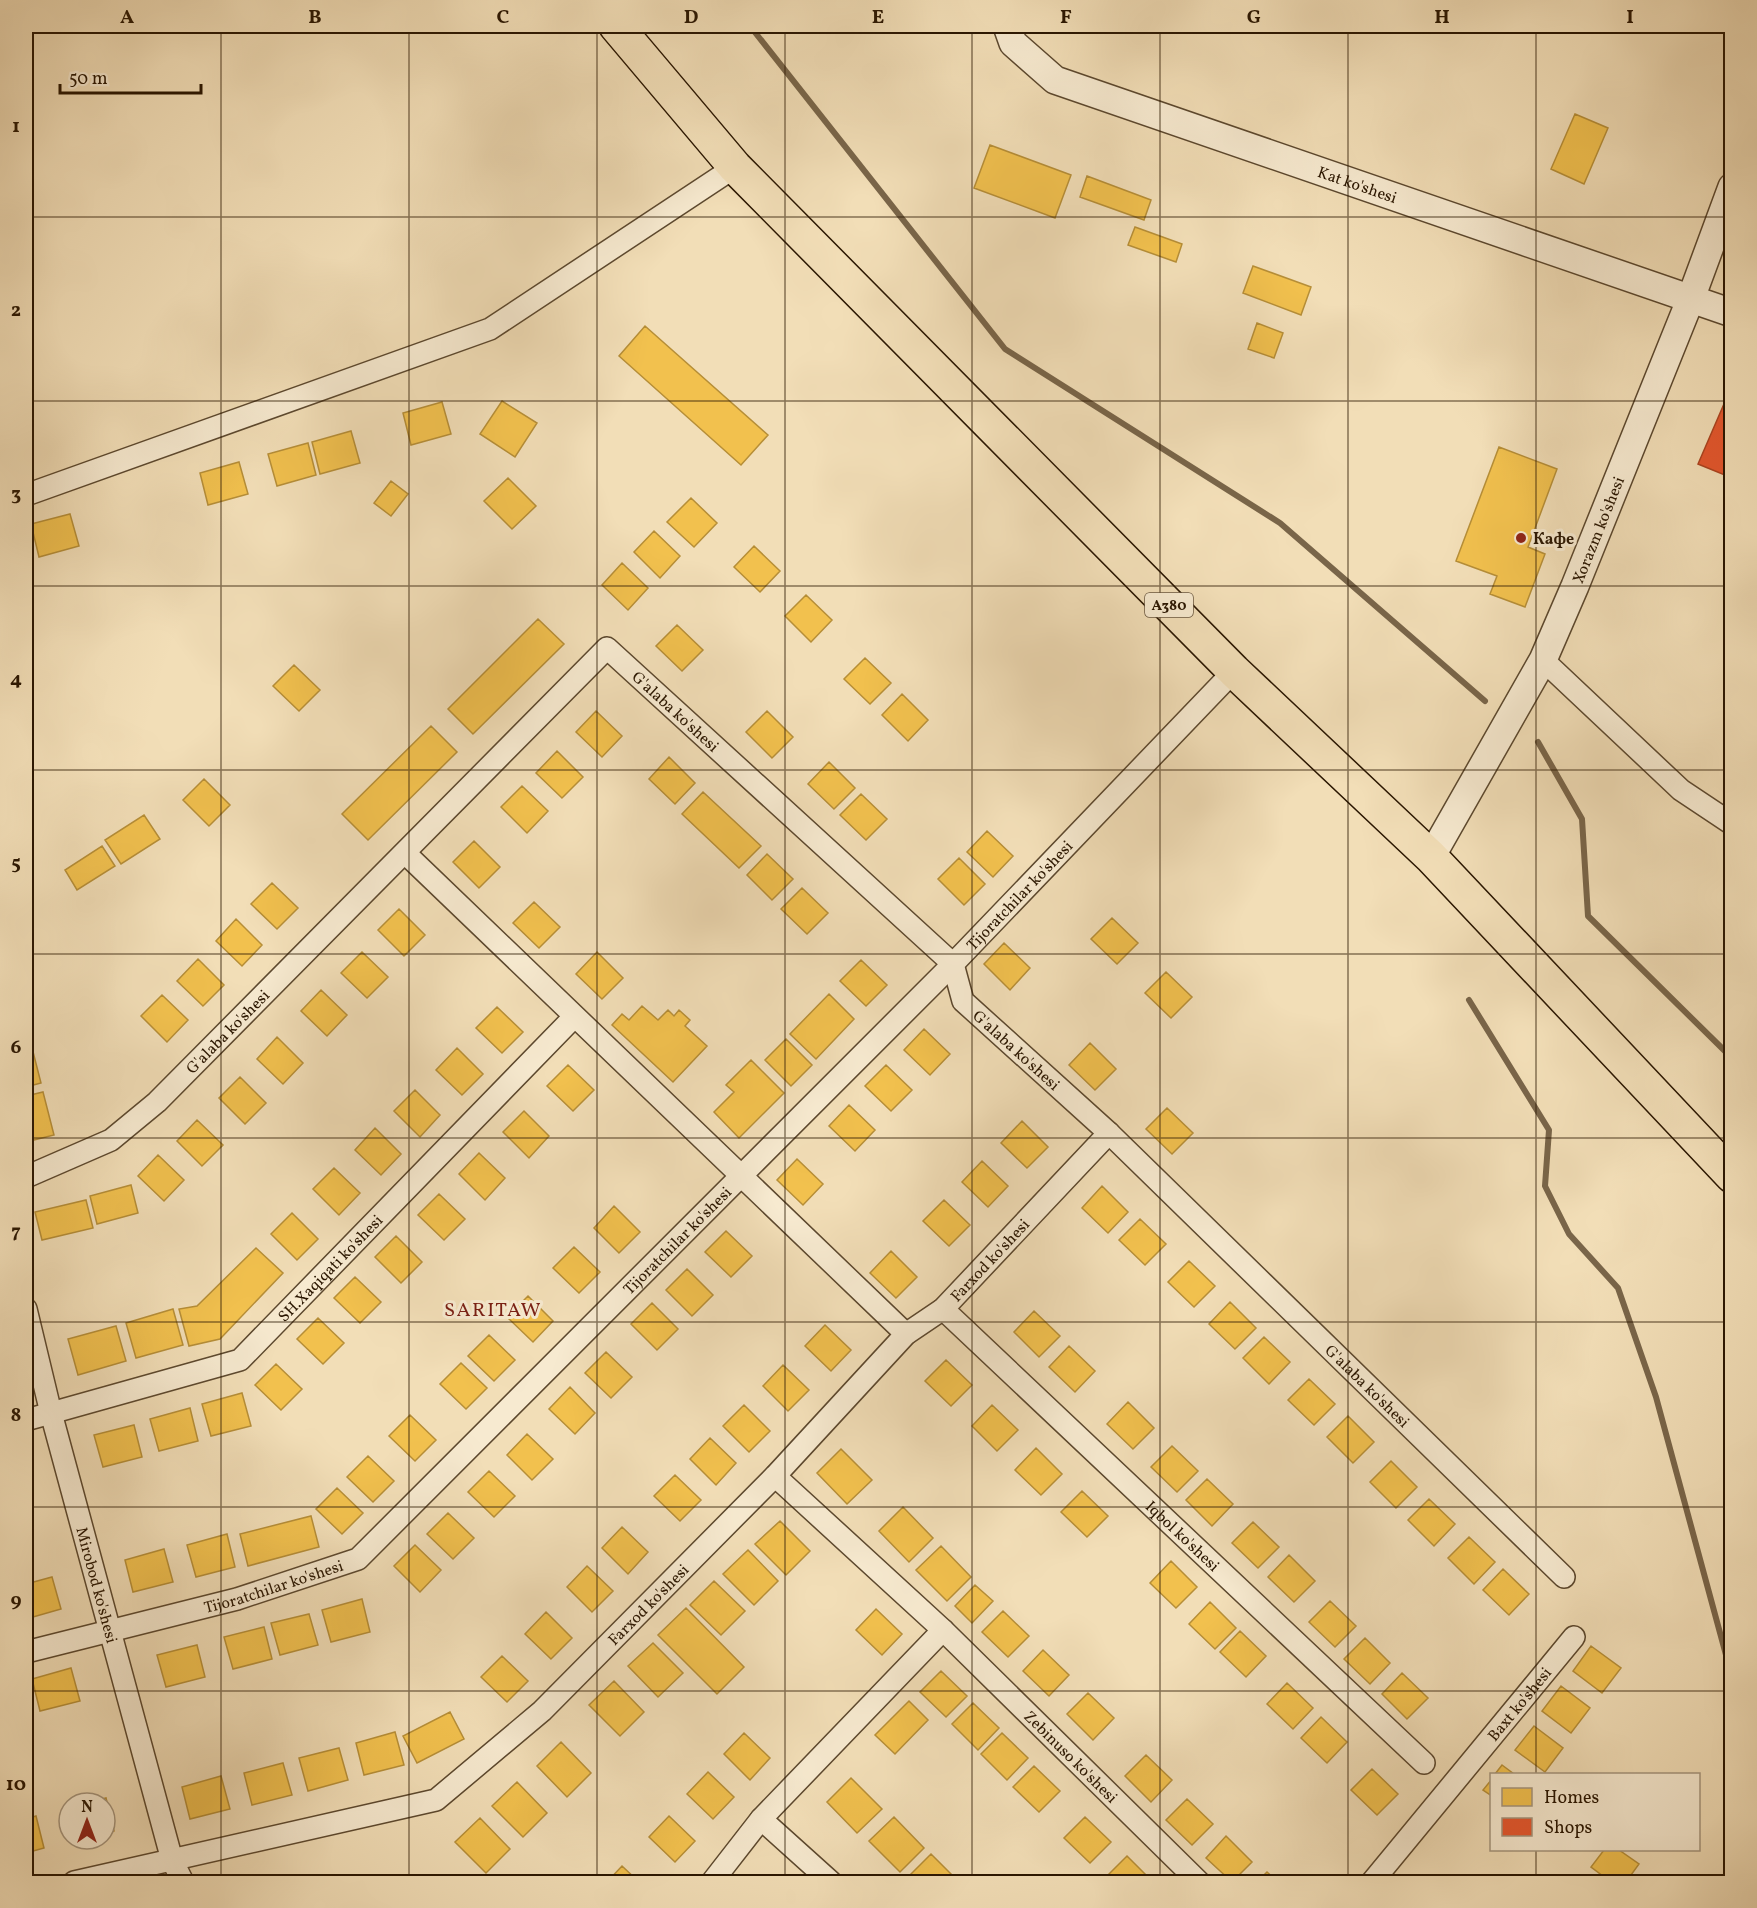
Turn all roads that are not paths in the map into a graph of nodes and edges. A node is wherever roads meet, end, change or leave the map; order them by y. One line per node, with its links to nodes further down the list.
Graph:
1 (616, 26): 3 (highway, A380)
2 (1007, 26): 5 (street, Kat ko'shesi)
3 (735, 167): 7 (street); 9 (highway, A380)
4 (1731, 187): 5 (street, Xorazm ko'shesi)
5 (1691, 298): 6 (street, Kat ko'shesi); 8 (street, Xorazm ko'shesi)
6 (1731, 313)
7 (26, 495)
8 (1543, 660): 10 (street); 12 (street, Xorazm ko'shesi)
9 (1234, 671): 12 (highway, A380); 13 (street, Tijoratchilar ko'shesi)
10 (1731, 824)
11 (405, 853): 13 (street, G'alaba ko'shesi); 14 (street); 18 (street, G'alaba ko'shesi)
12 (1431, 857): 17 (highway, A380)
13 (953, 964): 15 (street, G'alaba ko'shesi); 16 (street, Tijoratchilar ko'shesi)
14 (574, 1017): 16 (street); 22 (street, SH.Xaqiqati ko'shesi)
15 (1109, 1133): 19 (street, Farxod ko'shesi); 25 (street, G'alaba ko'shesi)
16 (741, 1174): 21 (street); 27 (street, Tijoratchilar ko'shesi)
17 (1731, 1176)
18 (26, 1177)
19 (943, 1309): 21 (street, Farxod ko'shesi); 30 (street, Iqbol ko'shesi)
20 (26, 1310): 22 (street, Mirobod ko'shesi)
21 (906, 1334): 24 (street, Farxod ko'shesi)
22 (51, 1413): 23 (street, SH.Xaqiqati ko'shesi); 27 (street, Mirobod ko'shesi)
23 (26, 1420)
24 (775, 1476): 26 (street, Zebinuso ko'shesi); 32 (street, Farxod ko'shesi)
25 (1564, 1577)
26 (943, 1630): 31 (street); 37 (street, Zebinuso ko'shesi)
27 (110, 1632): 29 (street, Tijoratchilar ko'shesi); 32 (street, Mirobod ko'shesi)
28 (1574, 1637): 38 (street, Baxt ko'shesi)
29 (26, 1652)
30 (1424, 1762)
31 (761, 1819): 35 (street); 36 (street)
32 (172, 1860): 33 (street, Farxod ko'shesi); 34 (street, Mirobod ko'shesi)
33 (74, 1882)
34 (183, 1882)
35 (712, 1882)
36 (831, 1882)
37 (1199, 1882)
38 (1372, 1882)

